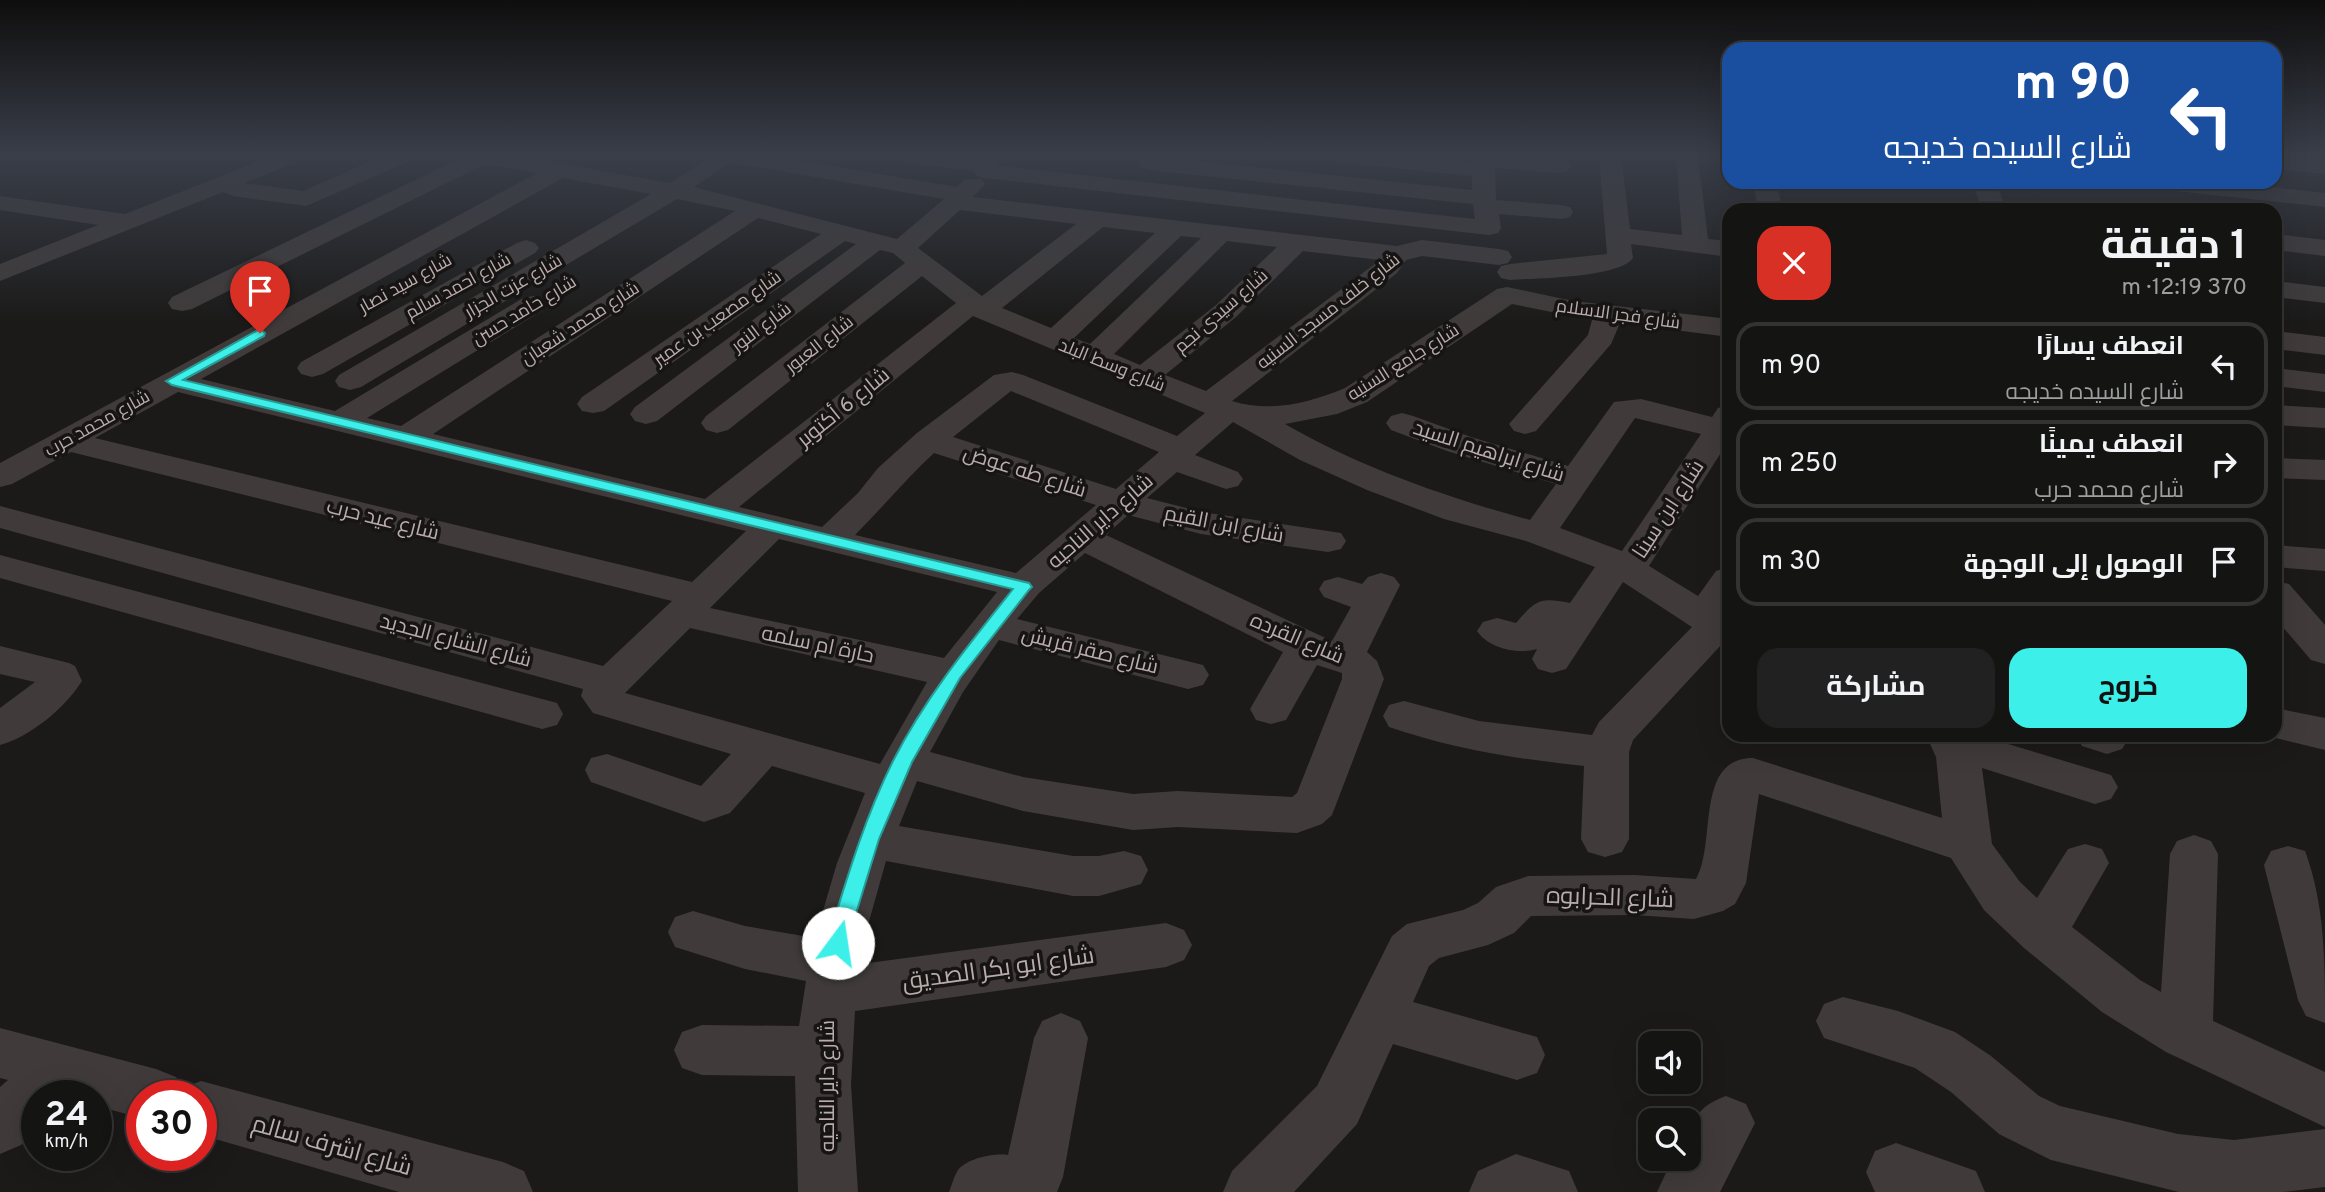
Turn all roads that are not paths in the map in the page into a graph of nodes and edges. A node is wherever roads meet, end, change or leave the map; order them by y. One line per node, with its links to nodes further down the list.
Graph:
1 (62, 212): 17 (street)
2 (154, 212): 17 (street)
3 (367, 212): 38 (street)
4 (484, 212): 50 (street, شارع محمد حرب)
5 (535, 212): 29 (street, شارع سيد نصار)
6 (589, 212): 32 (street, شارع احمد سالم)
7 (638, 212): 51 (street, شارع عزت الجزار)
8 (684, 212): 59 (street, شارع حامد حسن)
9 (764, 212): 15 (street, شارع وسط البلد)
10 (945, 212): 27 (street)
11 (1046, 212): 16 (street)
12 (1489, 212): 35 (street)
13 (1616, 212): 22 (street)
14 (1693, 212): 24 (street)
15 (769, 213): 19 (street, شارع وسط البلد); 47 (street); 65 (street, شارع محمد شعبان)
16 (1097, 219): 18 (street); 39 (street, شارع 6 أكتوبر)
17 (128, 222): 31 (street)
18 (1175, 228): 20 (street); 42 (street)
19 (841, 232): 27 (street, شارع وسط البلد); 54 (street, شارع مصعب بن عمير)
20 (1221, 233): 23 (street); 45 (street)
21 (2282, 233): 25 (street)
22 (1619, 235): 24 (street); 35 (street)
23 (1297, 242): 28 (street); 48 (street, شارع سيدى نجم)
24 (1696, 245): 26 (street)
25 (2325, 247)
26 (1722, 248)
27 (900, 251): 39 (street, شارع وسط البلد); 56 (street, شارع النور); 62 (street, شارع العبور)
28 (1393, 261): 33 (street); 35 (street, شارع خلف مسجد السنيه); 55 (street, شارع خلف مسجد السنيه)
29 (431, 269): 32 (street); 53 (street, شارع سيد نصار)
30 (2282, 272): 34 (street)
31 (0, 273)
32 (475, 276): 46 (street, شارع احمد سالم)
33 (1443, 276)
34 (2325, 277)
35 (1502, 278): 40 (street, شارع فجر الاسلام); 55 (street, شارع جامع السنيه)
36 (2282, 290): 37 (street)
37 (2325, 295)
38 (182, 303)
39 (977, 307): 42 (street, شارع وسط البلد); 75 (street, شارع 6 أكتوبر)
40 (1607, 314): 41 (street, شارع فجر الاسلام); 63 (street)
41 (1722, 327)
42 (1054, 341): 45 (street, شارع وسط البلد)
43 (2282, 341): 44 (street)
44 (2325, 346)
45 (1094, 357): 48 (street, شارع وسط البلد)
46 (312, 368)
47 (540, 377)
48 (1143, 377): 55 (street, شارع وسط البلد)
49 (2282, 378): 52 (street)
50 (172, 381): 53 (street); 67 (street, شارع محمد حرب)
51 (351, 381)
52 (2325, 383)
53 (210, 390): 59 (street)
54 (593, 404)
55 (1229, 410): 68 (street, شارع داير الناحيه); 79 (street, شارع وسط البلد)
56 (646, 414)
57 (2282, 415): 58 (street)
58 (2325, 418)
59 (340, 422): 65 (street)
60 (1402, 422): 73 (street, شارع ابراهيم السيد)
61 (1722, 422): 73 (street)
62 (717, 423)
63 (1525, 424)
64 (1722, 425): 86 (street, شارع ابن سينا)
65 (405, 438): 75 (street)
66 (929, 440): 68 (street); 74 (street, شارع طه عوض); 81 (street)
67 (67, 441): 71 (street, شارع محمد حرب); 91 (street, شارع عيد حرب)
68 (1177, 454): 72 (street); 74 (street, شارع داير الناحيه)
69 (2282, 468): 70 (street)
70 (2325, 470)
71 (0, 477)
72 (1226, 479)
73 (1576, 479): 79 (street)
74 (1121, 502): 80 (street, شارع داير الناحيه); 82 (street, شارع ابن القيم)
75 (712, 511): 77 (street)
76 (0, 517): 78 (street, شارع الشارع الجديد)
77 (772, 526): 81 (street); 91 (street)
78 (48, 530): 83 (street); 103 (street, شارع الشارع الجديد)
79 (1539, 533): 86 (street, شارع وسط البلد)
80 (1082, 537): 88 (street, شارع داير الناحيه); 98 (street, شارع القرده)
81 (829, 540): 88 (street)
82 (1328, 541)
83 (0, 557)
84 (2282, 557): 85 (street)
85 (2325, 560)
86 (1623, 565): 93 (street, شارع ابن سينا); 95 (street, شارع وسط البلد)
87 (0, 566): 105 (street)
88 (1024, 587): 94 (street, شارع داير الناحيه)
89 (1364, 592): 98 (street)
90 (2282, 600): 97 (street)
91 (691, 605): 101 (street, حارة ام سلمه); 103 (street)
92 (1722, 606): 95 (street)
93 (1580, 617): 96 (street); 99 (street, شارع ابن سينا)
94 (991, 625): 101 (street, شارع داير الناحيه); 102 (street, شارع صقر قريش)
95 (1717, 625): 113 (street)
96 (1497, 631)
97 (2319, 637)
98 (1325, 652): 104 (street); 117 (street, شارع القرده)
99 (1552, 659)
100 (0, 660): 108 (street)
101 (954, 674): 115 (street, شارع داير الناحيه)
102 (1188, 675)
103 (605, 688): 112 (street, شارع الشارع الجديد)
104 (1271, 709)
105 (542, 714)
106 (1404, 716): 113 (street)
107 (2282, 725): 109 (street)
108 (0, 730)
109 (2325, 734)
110 (1952, 742): 120 (street)
111 (1961, 742): 116 (street)
112 (763, 747): 114 (street); 115 (street, شارع الشارع الجديد)
113 (1607, 752): 119 (street)
114 (607, 770)
115 (897, 773): 117 (street, شارع الشارع الجديد); 118 (street, شارع داير الناحيه)
116 (2095, 787)
117 (1297, 815)
118 (869, 839): 124 (street); 128 (street, شارع داير الناحيه)
119 (1605, 839)
120 (1968, 845): 126 (street); 130 (street, شارع الحرابوه)
121 (2194, 854): 132 (street)
122 (2085, 863): 126 (street)
123 (2288, 865): 129 (street)
124 (1124, 870)
125 (693, 932): 128 (street, شارع ابو بكر الصديق)
126 (2042, 933): 132 (street)
127 (1166, 945): 128 (street, شارع ابو بكر الصديق)
128 (832, 976): 135 (street, شارع داير الناحيه)
129 (2325, 1000)
130 (1378, 1016): 137 (street); 151 (street, شارع الحرابوه)
131 (1843, 1021): 146 (street)
132 (2185, 1035): 138 (street)
133 (1061, 1038): 150 (street)
134 (702, 1050): 135 (street)
135 (824, 1051): 149 (street, شارع داير الناحيه)
136 (0, 1053): 139 (street)
137 (1517, 1055)
138 (2252, 1068): 140 (street); 142 (street)
139 (60, 1069): 141 (street); 145 (street)
140 (2325, 1076)
141 (126, 1088)
142 (2325, 1100)
143 (217, 1113): 148 (street, شارع اشرف سالم)
144 (1726, 1123): 154 (street)
145 (0, 1126)
146 (2325, 1158)
147 (1896, 1172): 155 (street)
148 (474, 1188)
149 (828, 1192)
150 (979, 1192)
151 (1253, 1192)
152 (1499, 1192): 153 (street)
153 (1548, 1192)
154 (1687, 1192)
155 (1955, 1192)

